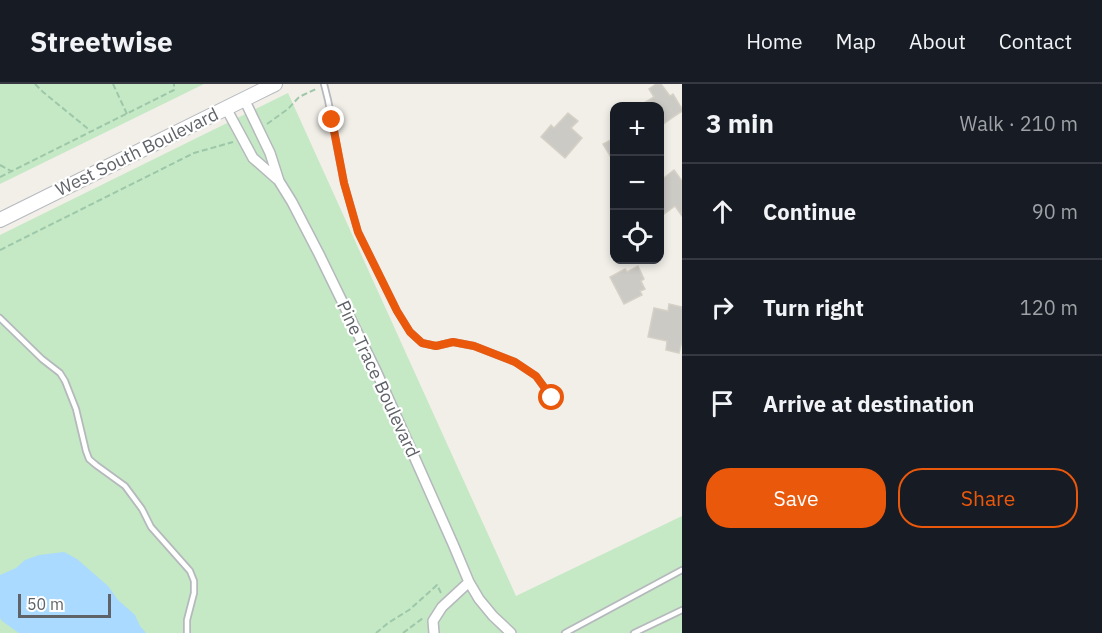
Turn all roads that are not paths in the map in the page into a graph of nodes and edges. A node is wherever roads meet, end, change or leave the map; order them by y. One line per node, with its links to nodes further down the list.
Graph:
1 (275, 84): 3 (main road, West South Boulevard)
2 (324, 85): 9 (lane)
3 (257, 88): 4 (main road, West South Boulevard)
4 (244, 99): 5 (main road, West South Boulevard); 6 (street, Pine Trace Boulevard)
5 (226, 108): 6 (street, Pine Trace Boulevard); 7 (main road, West South Boulevard)
6 (279, 181): 11 (street, Pine Trace Boulevard)
7 (0, 220)
8 (0, 318): 13 (lane)
9 (552, 398)
10 (682, 570): 16 (lane)
11 (469, 582): 14 (street); 15 (street, Pine Trace Boulevard)
12 (682, 610): 17 (lane)
13 (187, 633)
14 (434, 633)
15 (511, 633)
16 (564, 633)
17 (634, 633)

